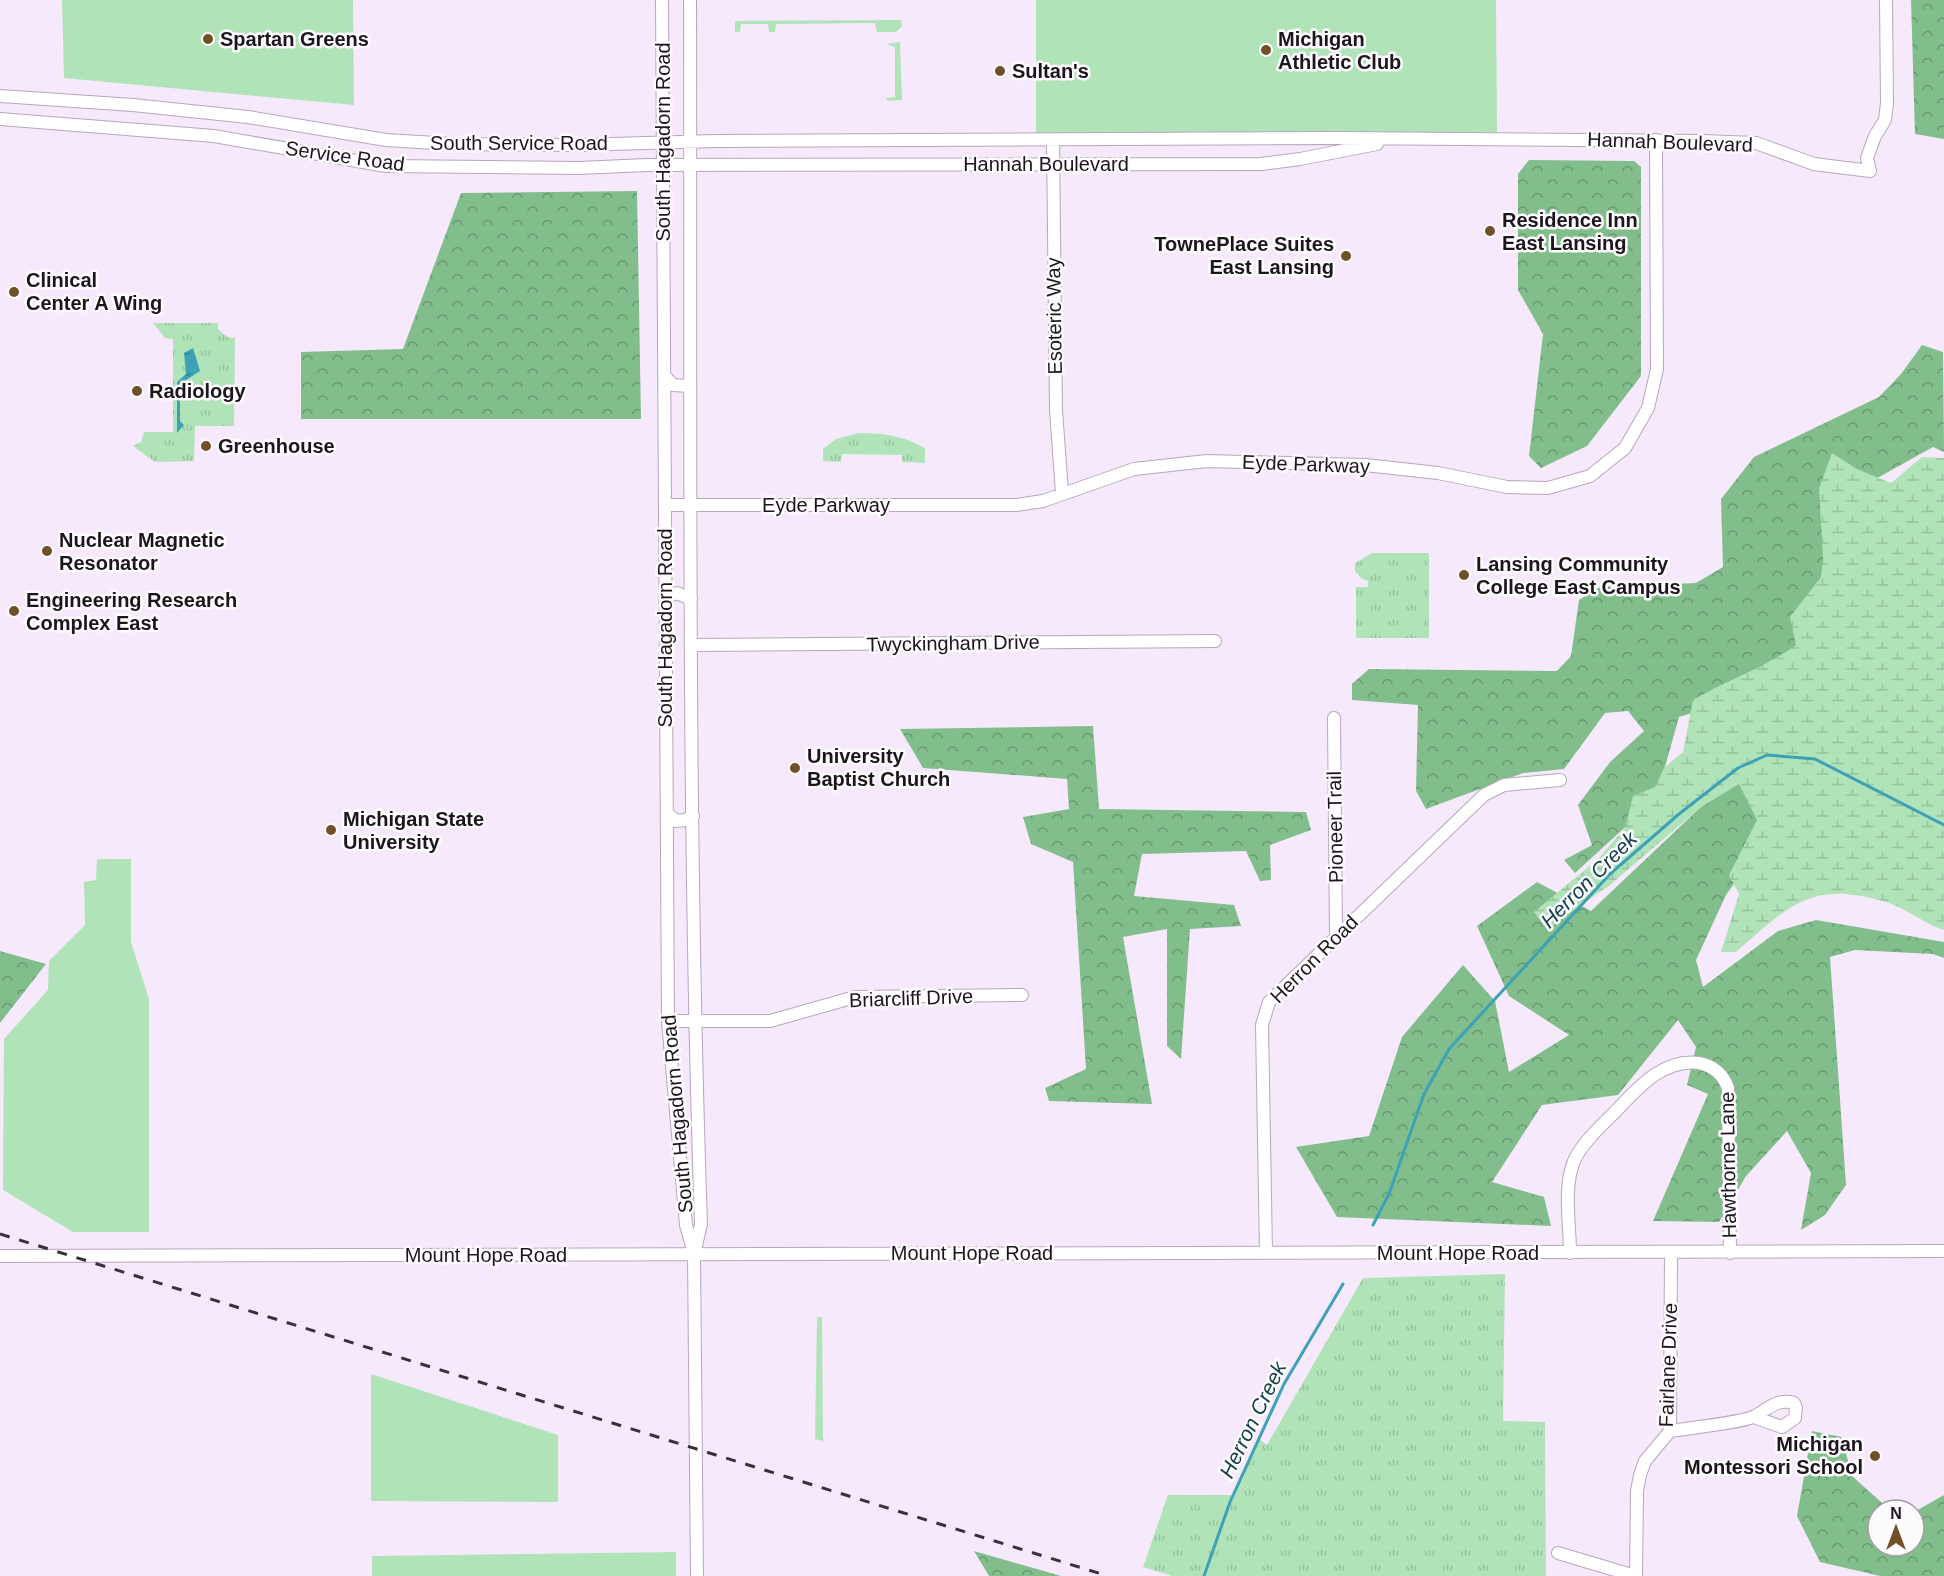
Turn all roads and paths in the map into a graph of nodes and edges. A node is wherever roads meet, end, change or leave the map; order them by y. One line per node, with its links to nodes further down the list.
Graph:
1 (663, 0): 10 (street, South Hagadorn Road)
2 (690, 0): 9 (street, South Hagadorn Road)
3 (1886, 0): 8 (street, Hannah Boulevard)
4 (0, 96): 10 (street, South Service Road)
5 (0, 119): 12 (street, Service Road)
6 (1053, 140): 7 (street, Hannah Boulevard); 9 (street, Hannah Boulevard); 11 (street, Esoteric Way)
7 (1399, 140): 8 (street, Hannah Boulevard); 11 (street, Hannah Boulevard)
8 (1656, 140): 16 (street, Eyde Parkway)
9 (691, 141): 10 (street, South Service Road); 13 (street, South Hagadorn Road)
10 (662, 142): 12 (street, South Hagadorn Road)
11 (1053, 163): 13 (street, Hannah Boulevard); 16 (street, Esoteric Way)
12 (663, 165): 13 (street, Service Road); 14 (street, South Hagadorn Road)
13 (691, 165): 15 (street, South Hagadorn Road)
14 (664, 375): 15 (street); 17 (street, South Hagadorn Road)
15 (689, 386): 18 (street, South Hagadorn Road)
16 (1062, 493): 18 (street, Eyde Parkway)
17 (665, 505): 18 (street, Eyde Parkway); 19 (street, South Hagadorn Road)
18 (690, 505): 20 (street, South Hagadorn Road)
19 (665, 598): 20 (street); 25 (street, South Hagadorn Road)
20 (691, 599): 22 (street, South Hagadorn Road)
21 (1215, 641): 22 (street, Twyckingham Drive)
22 (692, 645): 26 (street, South Hagadorn Road)
23 (1334, 718): 27 (street, Pioneer Trail)
24 (1560, 780): 27 (street, Herron Road)
25 (667, 813): 26 (street); 29 (street, South Hagadorn Road)
26 (693, 816): 30 (street, South Hagadorn Road)
27 (1336, 936): 32 (street, Herron Road)
28 (1022, 995): 30 (street, Briarcliff Drive)
29 (668, 1021): 30 (street, Briarcliff Drive); 36 (street, South Hagadorn Road)
30 (695, 1021): 36 (street, South Hagadorn Road)
31 (1944, 1251): 35 (street, Mount Hope Road)
32 (1266, 1253): 33 (street, Mount Hope Road); 36 (street, Mount Hope Road)
33 (1570, 1253): 34 (street, Mount Hope Road); 35 (street, Hawthorne Lane)
34 (1671, 1253): 35 (street, Mount Hope Road); 39 (street, Fairlane Drive)
35 (1730, 1253)
36 (694, 1254): 37 (street, Mount Hope Road); 41 (street, South Hagadorn Road)
37 (0, 1256)
38 (1754, 1417): 39 (street)
39 (1670, 1431): 42 (street, Fairlane Drive)
40 (1558, 1553): 42 (street)
41 (697, 1576)
42 (1636, 1576)

